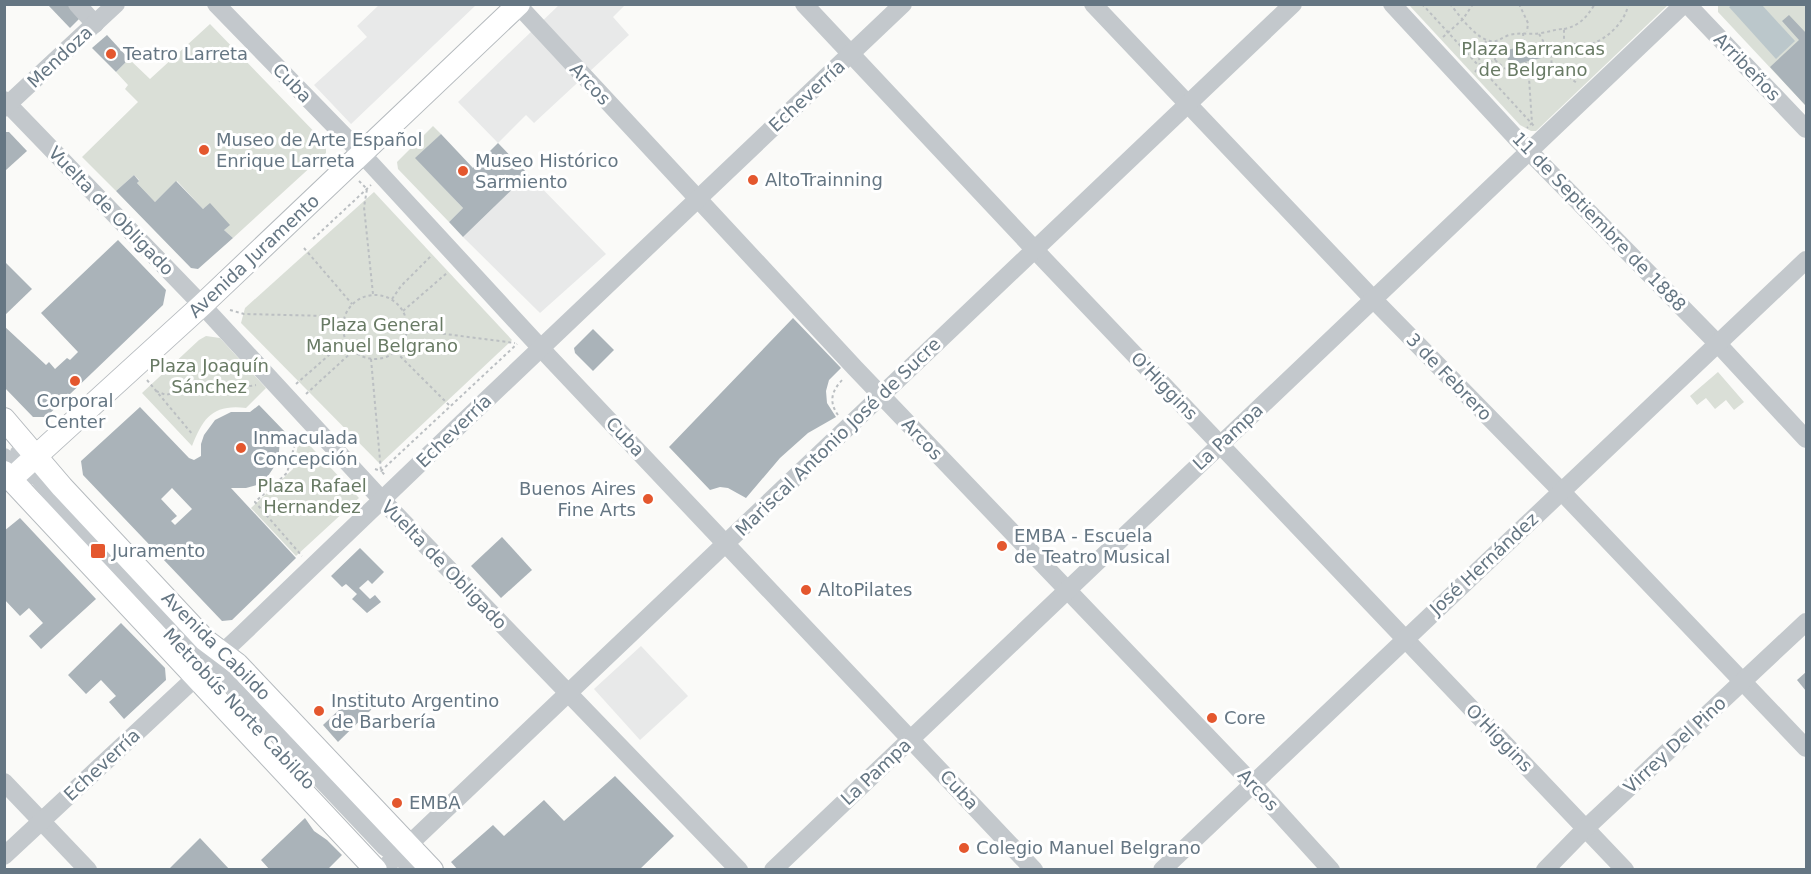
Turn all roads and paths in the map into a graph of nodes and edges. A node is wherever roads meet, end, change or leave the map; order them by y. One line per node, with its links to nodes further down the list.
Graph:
1 (77, 4): 18 (street)
2 (116, 4): 18 (street, Mendoza)
3 (216, 4): 44 (street, Cuba)
4 (804, 4): 30 (street, O'Higgins)
5 (903, 4): 30 (street, Echeverría)
6 (1093, 4): 39 (street, 3 de Febrero)
7 (1293, 4): 39 (street, Mariscal Antonio José de Sucre)
8 (1392, 4): 43 (street, 11 de Septiembre de 1888)
9 (1422, 4): 20 (path)
10 (1450, 4): 17 (path)
11 (1473, 4): 17 (path)
12 (1519, 4): 21 (path)
13 (1595, 4): 19 (path)
14 (1628, 4): 27 (path)
15 (1685, 4): 41 (street, Arribeños); 42 (street, La Pampa)
16 (518, 5): 44 (main road, Avenida Juramento); 47 (street, Arcos)
17 (1463, 19): 20 (path); 25 (path)
18 (95, 24): 38 (street, Mendoza)
19 (1564, 29): 23 (path); 27 (path)
20 (1447, 32): 24 (path); 33 (path)
21 (1527, 32): 22 (path); 23 (path)
22 (1523, 33): 26 (path); 28 (path)
23 (1539, 34): 29 (path)
24 (1444, 36)
25 (1486, 40): 26 (path); 33 (path)
26 (1496, 42): 31 (path)
27 (1564, 44): 29 (path)
28 (1524, 45)
29 (1551, 54): 35 (path)
30 (851, 55): 47 (street, Echeverría); 50 (street, O'Higgins)
31 (1495, 60): 33 (path); 36 (path)
32 (1526, 62): 36 (path)
33 (1480, 66): 34 (path); 40 (path)
34 (1478, 70)
35 (1552, 71): 36 (path); 37 (path)
36 (1529, 78): 40 (path)
37 (1575, 82)
38 (6, 104): 58 (street, Vuelta de Obligado)
39 (1189, 105): 50 (street, Mariscal Antonio José de Sucre); 56 (street, 3 de Febrero)
40 (1532, 123): 42 (path); 43 (path)
41 (1806, 129)
42 (1545, 137): 43 (street, La Pampa)
43 (1523, 145): 56 (street, La Pampa); 66 (street, 11 de Septiembre de 1888)
44 (354, 161): 45 (path); 58 (main road, Avenida Juramento); 67 (street, Cuba)
45 (367, 189): 46 (path); 48 (path); 54 (path)
46 (378, 190)
47 (697, 199): 67 (street, Echeverría); 73 (street, Arcos)
48 (313, 239)
49 (304, 248): 57 (path)
50 (1034, 249): 78 (street, Mariscal Antonio José de Sucre); 88 (street, O'Higgins)
51 (436, 252): 55 (path)
52 (1806, 260): 66 (street, José Hernández)
53 (452, 268): 60 (path)
54 (373, 295): 55 (path); 57 (path)
55 (392, 299): 60 (path)
56 (1374, 300): 88 (street, La Pampa); 92 (street, 3 de Febrero)
57 (352, 304): 61 (path)
58 (202, 305): 72 (main road, Avenida Juramento); 93 (street, Vuelta de Obligado)
59 (228, 309): 61 (path)
60 (403, 311): 62 (path)
61 (343, 320): 64 (path)
62 (407, 331): 65 (path); 70 (path)
63 (514, 338): 65 (path)
64 (345, 341): 68 (path); 75 (path)
65 (517, 344): 69 (path); 81 (path)
66 (1718, 344): 87 (street, 11 de Septiembre de 1888); 92 (street, José Hernández)
67 (541, 348): 93 (street, Echeverría); 94 (street, Cuba)
68 (353, 351): 71 (path); 77 (path)
69 (519, 351)
70 (396, 352): 71 (path); 81 (path)
71 (371, 359): 91 (path)
72 (135, 367): 76 (path); 90 (main road, Avenida Juramento)
73 (855, 368): 78 (street, Arcos); 80 (path)
74 (256, 385): 76 (path)
75 (293, 385)
76 (156, 391): 86 (path)
77 (304, 396)
78 (882, 396): 83 (street, Mariscal Antonio José de Sucre); 96 (street, Arcos)
79 (827, 397): 80 (path)
80 (832, 397): 83 (path)
81 (450, 406): 91 (path)
82 (4, 419): 90 (main road, Avenida Cabildo)
83 (850, 427): 94 (street, Mariscal Antonio José de Sucre)
84 (298, 430): 95 (path)
85 (4, 435): 90 (street)
86 (193, 435)
87 (1806, 439)
88 (1220, 444): 96 (street, La Pampa); 98 (street, O'Higgins)
89 (372, 468): 91 (path)
90 (15, 469): 99 (main road, Avenida Cabildo); 99 (main road, Avenida Cabildo)
91 (381, 471): 93 (path)
92 (1562, 492): 98 (street, José Hernández); 100 (street, 3 de Febrero)
93 (389, 494): 95 (street, Echeverría); 101 (street, Vuelta de Obligado)
94 (726, 543): 101 (street, Mariscal Antonio José de Sucre); 102 (street, Cuba)
95 (312, 567): 99 (street, Echeverría)
96 (1067, 591): 102 (street, La Pampa); 105 (street, Arcos)
97 (1806, 622): 100 (street, Virrey Del Pino)
98 (1404, 639): 105 (street, José Hernández); 107 (street, O'Higgins)
99 (207, 661): 106 (street, Echeverría); 109 (main road, Avenida Cabildo); 109 (main road, Avenida Cabildo)
100 (1743, 681): 103 (street, 3 de Febrero); 107 (street, Virrey Del Pino)
101 (568, 694): 109 (street, Mariscal Antonio José de Sucre); 113 (street, Vuelta de Obligado)
102 (911, 739): 114 (street, La Pampa); 115 (street, Cuba)
103 (1806, 748)
104 (4, 782): 106 (street)
105 (1252, 783): 116 (street, José Hernández); 117 (street, Arcos)
106 (42, 821): 108 (street, Echeverría); 110 (street)
107 (1586, 828): 118 (street, Virrey Del Pino); 119 (street, O'Higgins)
108 (4, 856)
109 (393, 862): 111 (street); 112 (main road, Avenida Cabildo)
110 (88, 870)
111 (417, 870)
112 (432, 870)
113 (739, 870)
114 (773, 870)
115 (1034, 870)
116 (1162, 870)
117 (1331, 870)
118 (1545, 870)
119 (1625, 870)

